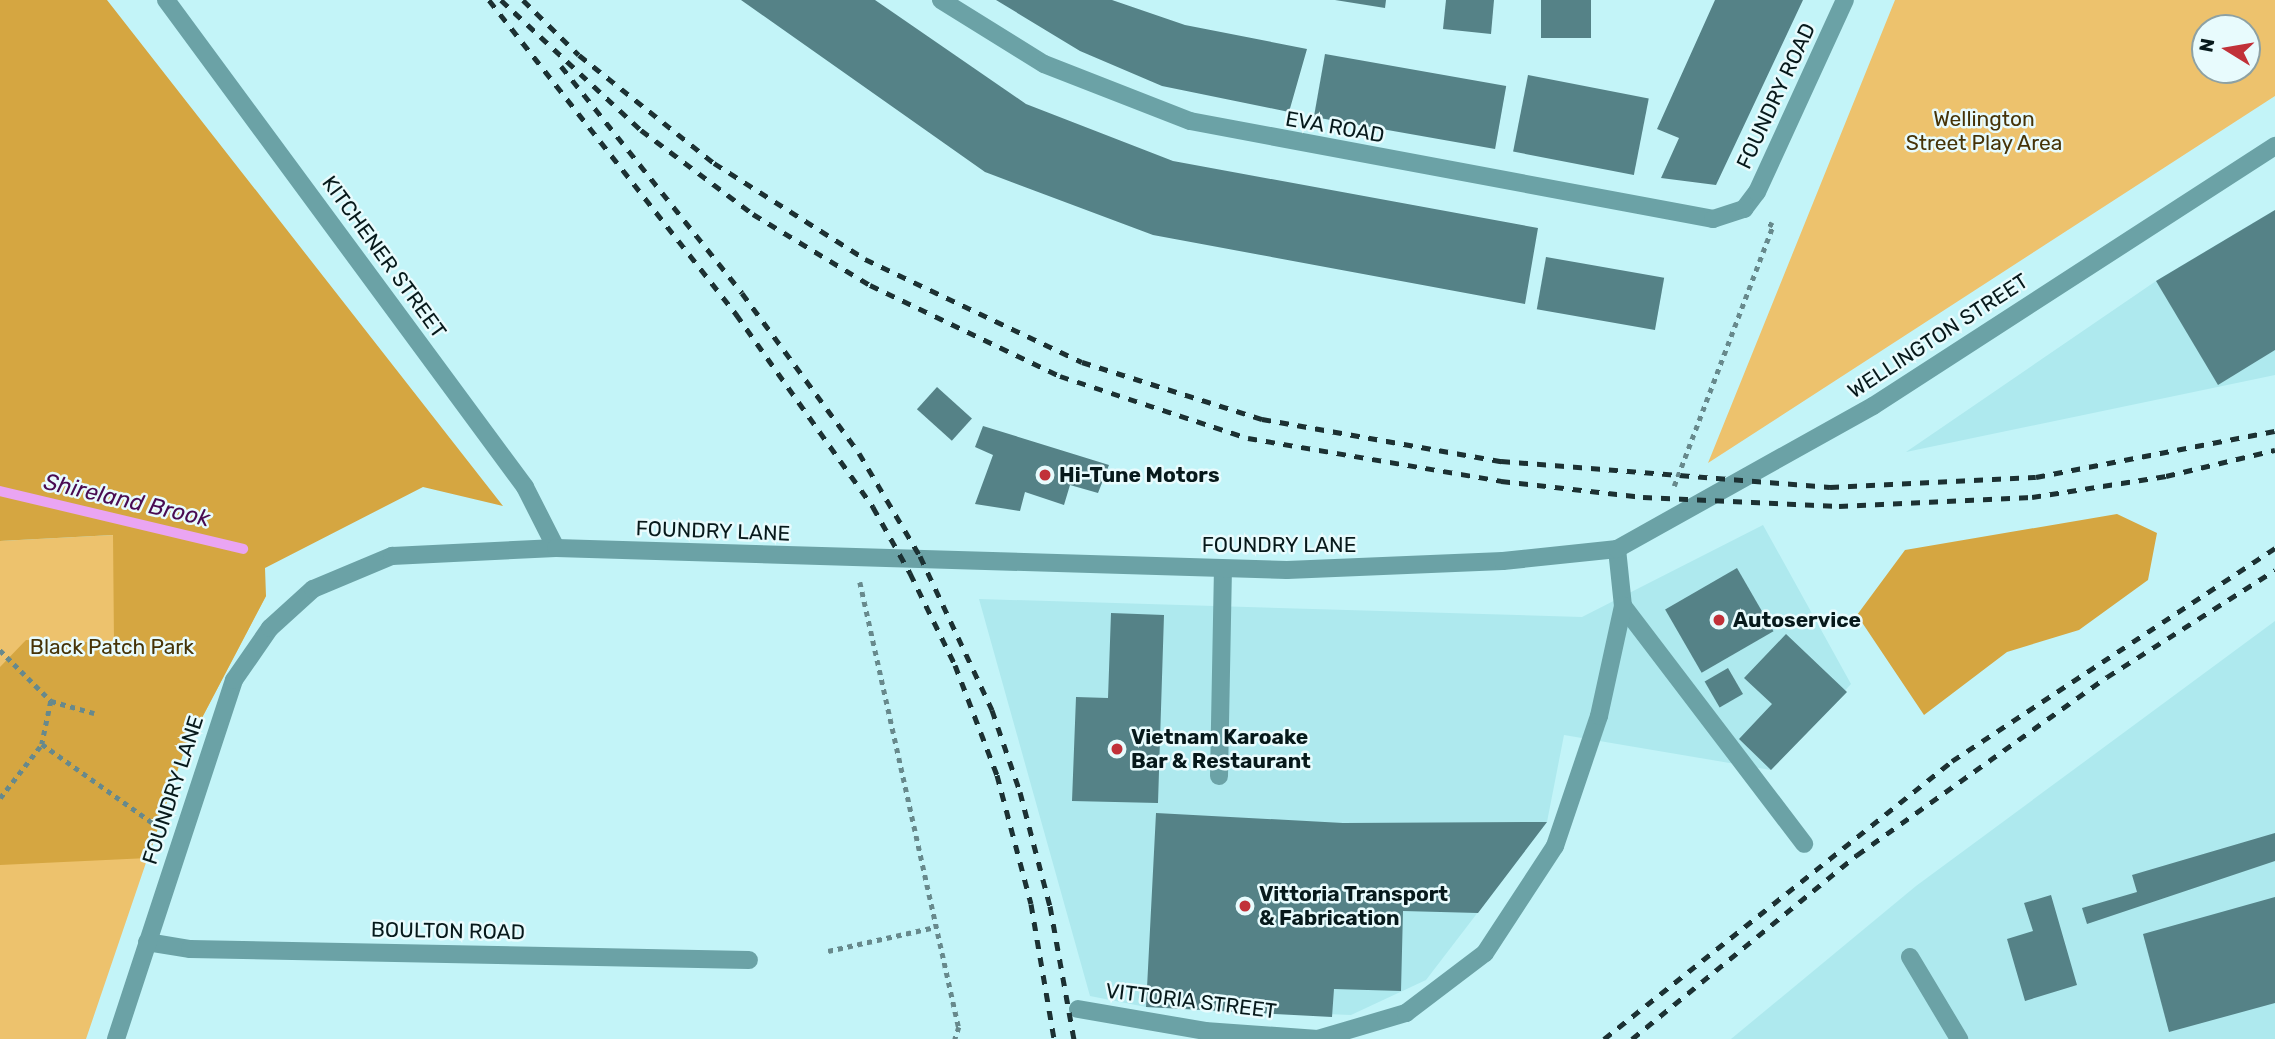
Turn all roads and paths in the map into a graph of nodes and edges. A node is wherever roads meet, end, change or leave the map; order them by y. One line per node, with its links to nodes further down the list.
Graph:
1 (166, 0): 7 (street, KITCHENER STREET)
2 (941, 0): 5 (street, EVA ROAD)
3 (1845, 0): 5 (street, FOUNDRY ROAD)
4 (2275, 146): 6 (street, WELLINGTON STREET)
5 (1744, 209): 6 (path)
6 (1656, 533): 8 (street, WELLINGTON STREET)
7 (556, 548): 9 (street, FOUNDRY LANE); 18 (street, FOUNDRY LANE)
8 (1617, 549): 10 (street, FOUNDRY LANE); 11 (street)
9 (855, 559): 10 (street, FOUNDRY LANE); 20 (path)
10 (1223, 569): 16 (street)
11 (1623, 606): 19 (street); 25 (street, VITTORIA STREET)
12 (0, 650): 13 (path)
13 (51, 701): 14 (path); 15 (path)
14 (94, 713)
15 (42, 744): 17 (path); 18 (path)
16 (1219, 776)
17 (0, 798)
18 (180, 842): 21 (street, FOUNDRY LANE)
19 (1804, 845)
20 (935, 927): 22 (path); 27 (path)
21 (147, 942): 24 (street, BOULTON ROAD); 26 (street, FOUNDRY LANE)
22 (828, 951)
23 (1910, 957): 28 (street)
24 (749, 960)
25 (1078, 1009)
26 (116, 1039)
27 (955, 1039)
28 (1959, 1039)

